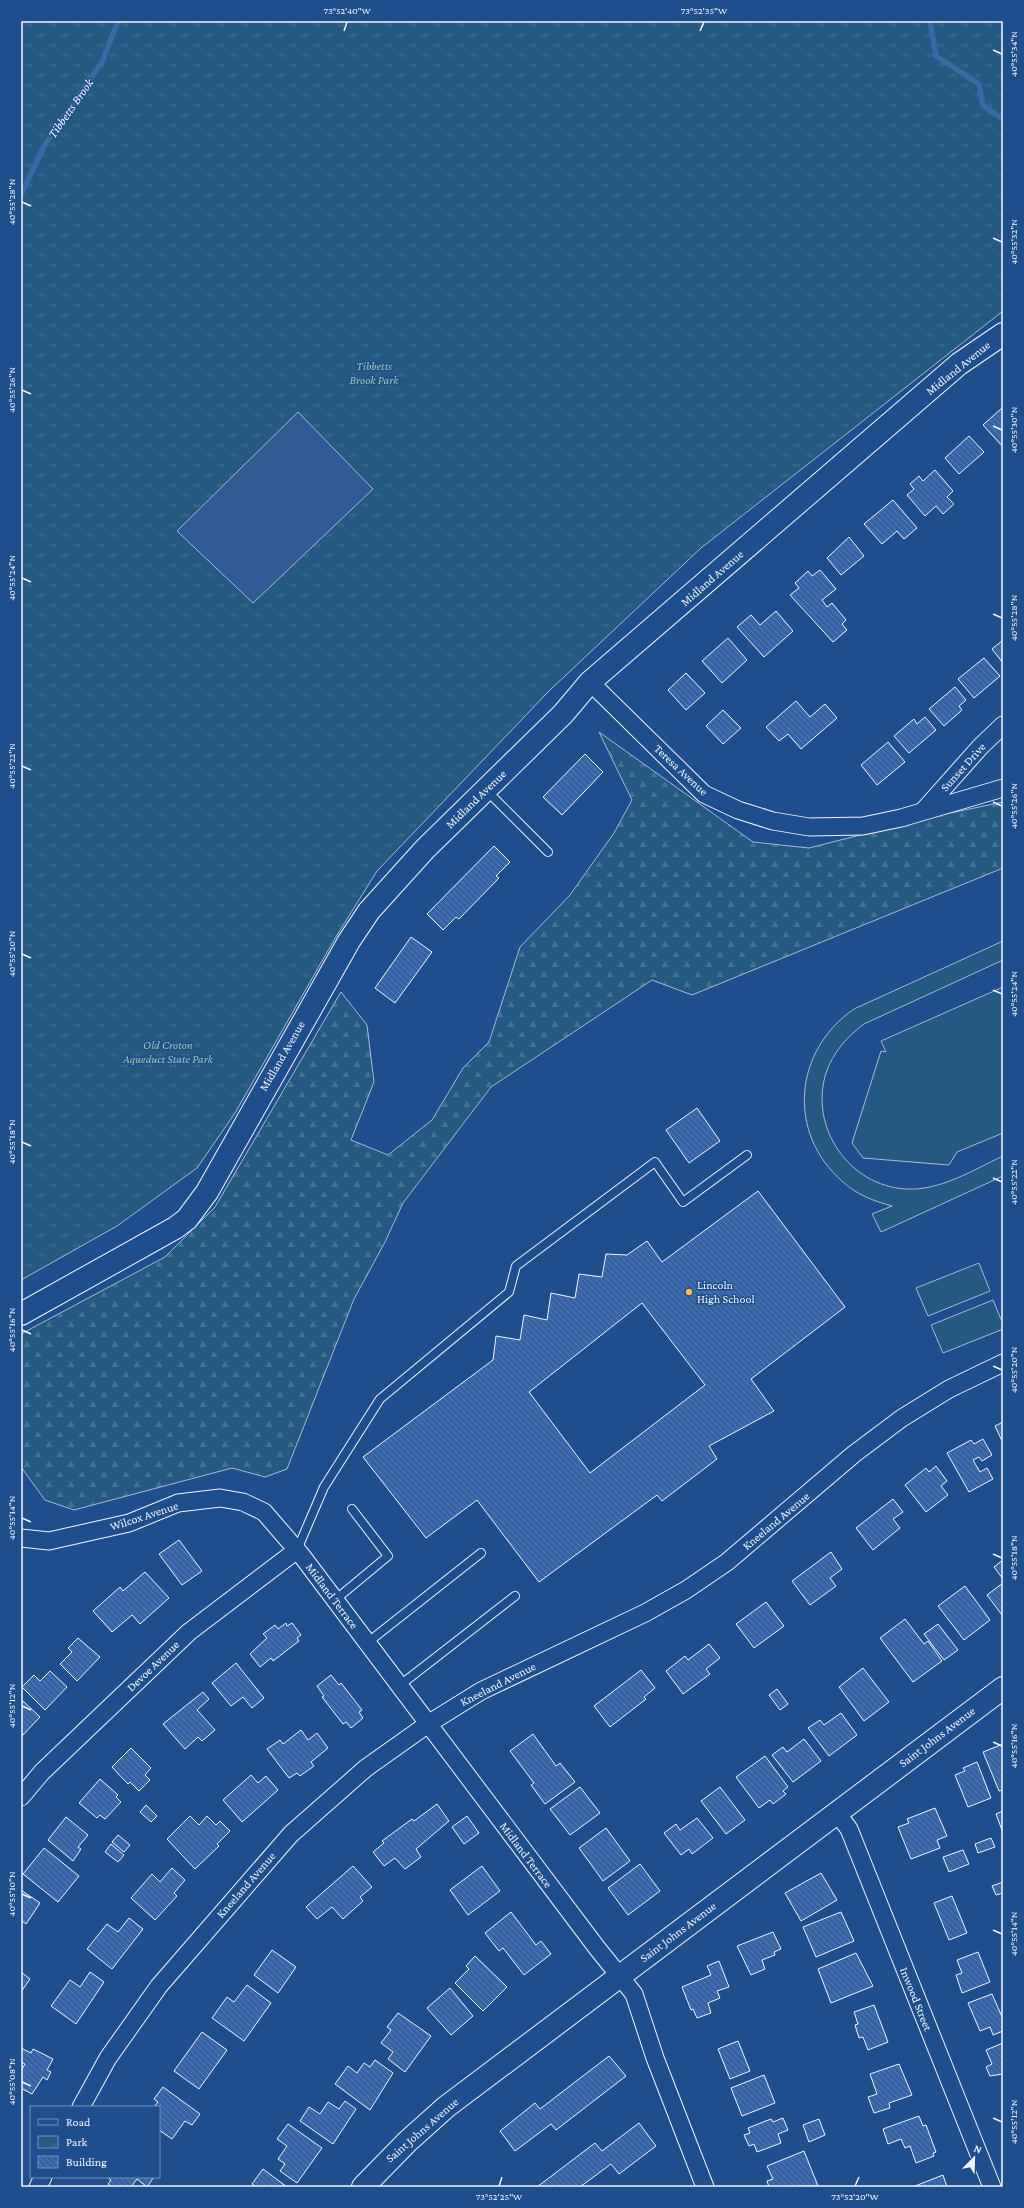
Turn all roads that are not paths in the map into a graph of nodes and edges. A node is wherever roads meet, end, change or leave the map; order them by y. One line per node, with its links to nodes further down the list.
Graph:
1 (1003, 334): 2 (street, Midland Avenue)
2 (590, 682): 5 (street, Midland Avenue); 6 (street, Teresa Avenue)
3 (1003, 725): 6 (street, Sunset Drive)
4 (1003, 788): 6 (street, Teresa Avenue)
5 (486, 789): 7 (lane); 9 (street, Midland Avenue)
6 (924, 811)
7 (548, 852)
8 (747, 1155): 13 (lane)
9 (21, 1314)
10 (1003, 1363): 20 (street, Kneeland Avenue)
11 (352, 1509): 16 (lane)
12 (21, 1538): 13 (street, Wilcox Avenue)
13 (297, 1550): 16 (street, Midland Terrace); 21 (street, Devoe Avenue)
14 (481, 1553): 17 (lane)
15 (515, 1596): 18 (lane)
16 (335, 1600): 17 (street, Midland Terrace)
17 (367, 1643): 18 (street, Midland Terrace)
18 (400, 1686): 20 (street, Midland Terrace)
19 (1003, 1688): 22 (street, Saint Johns Avenue)
20 (428, 1724): 23 (street, Midland Terrace); 24 (street, Kneeland Avenue)
21 (21, 1797)
22 (837, 1813): 23 (street, Saint Johns Avenue); 29 (street, Inwood Street)
23 (619, 1977): 27 (street, Saint Johns Avenue); 28 (street, Midland Terrace)
24 (82, 2106)
25 (42, 2178): 26 (street)
26 (38, 2187)
27 (363, 2187)
28 (705, 2187)
29 (992, 2187)

